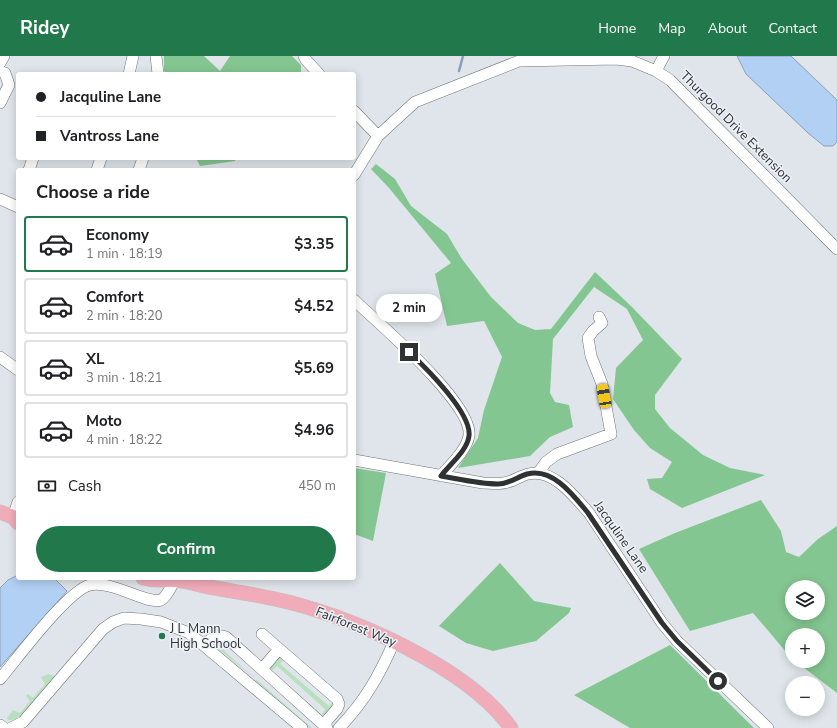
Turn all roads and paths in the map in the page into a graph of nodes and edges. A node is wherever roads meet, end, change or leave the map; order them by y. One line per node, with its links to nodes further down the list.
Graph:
1 (4, 56): 6 (street)
2 (133, 56): 9 (street)
3 (156, 56): 10 (street)
4 (304, 56): 11 (street)
5 (664, 56): 8 (street)
6 (0, 63)
7 (0, 71): 12 (street)
8 (656, 71): 14 (street, Thurgood Drive Extension); 18 (street, Thurgood Drive Extension)
9 (129, 72)
10 (158, 72)
11 (317, 72)
12 (0, 103)
13 (356, 113): 14 (street)
14 (378, 136): 15 (street, Thurgood Drive Extension)
15 (356, 172)
16 (0, 199): 17 (street)
17 (16, 206)
18 (835, 242)
19 (356, 302): 25 (street)
20 (599, 316): 24 (street)
21 (0, 357): 22 (street)
22 (16, 369)
23 (356, 460): 25 (street)
24 (539, 472): 25 (street); 45 (street, Jacquline Lane)
25 (441, 476)
26 (16, 507): 27 (street)
27 (12, 517)
28 (150, 580): 29 (main road, Fairforest Way)
29 (168, 580)
30 (173, 580): 37 (street)
31 (179, 580): 33 (main road, Fairforest Way)
32 (262, 634): 35 (street)
33 (394, 642): 43 (street); 44 (main road, Fairforest Way)
34 (204, 645): 36 (street); 41 (street); 42 (street)
35 (279, 649): 36 (street); 39 (street)
36 (262, 669): 39 (street)
37 (0, 679)
38 (0, 725): 40 (street)
39 (325, 726)
40 (4, 728)
41 (11, 728)
42 (302, 728)
43 (339, 728)
44 (511, 728)
45 (768, 728)

